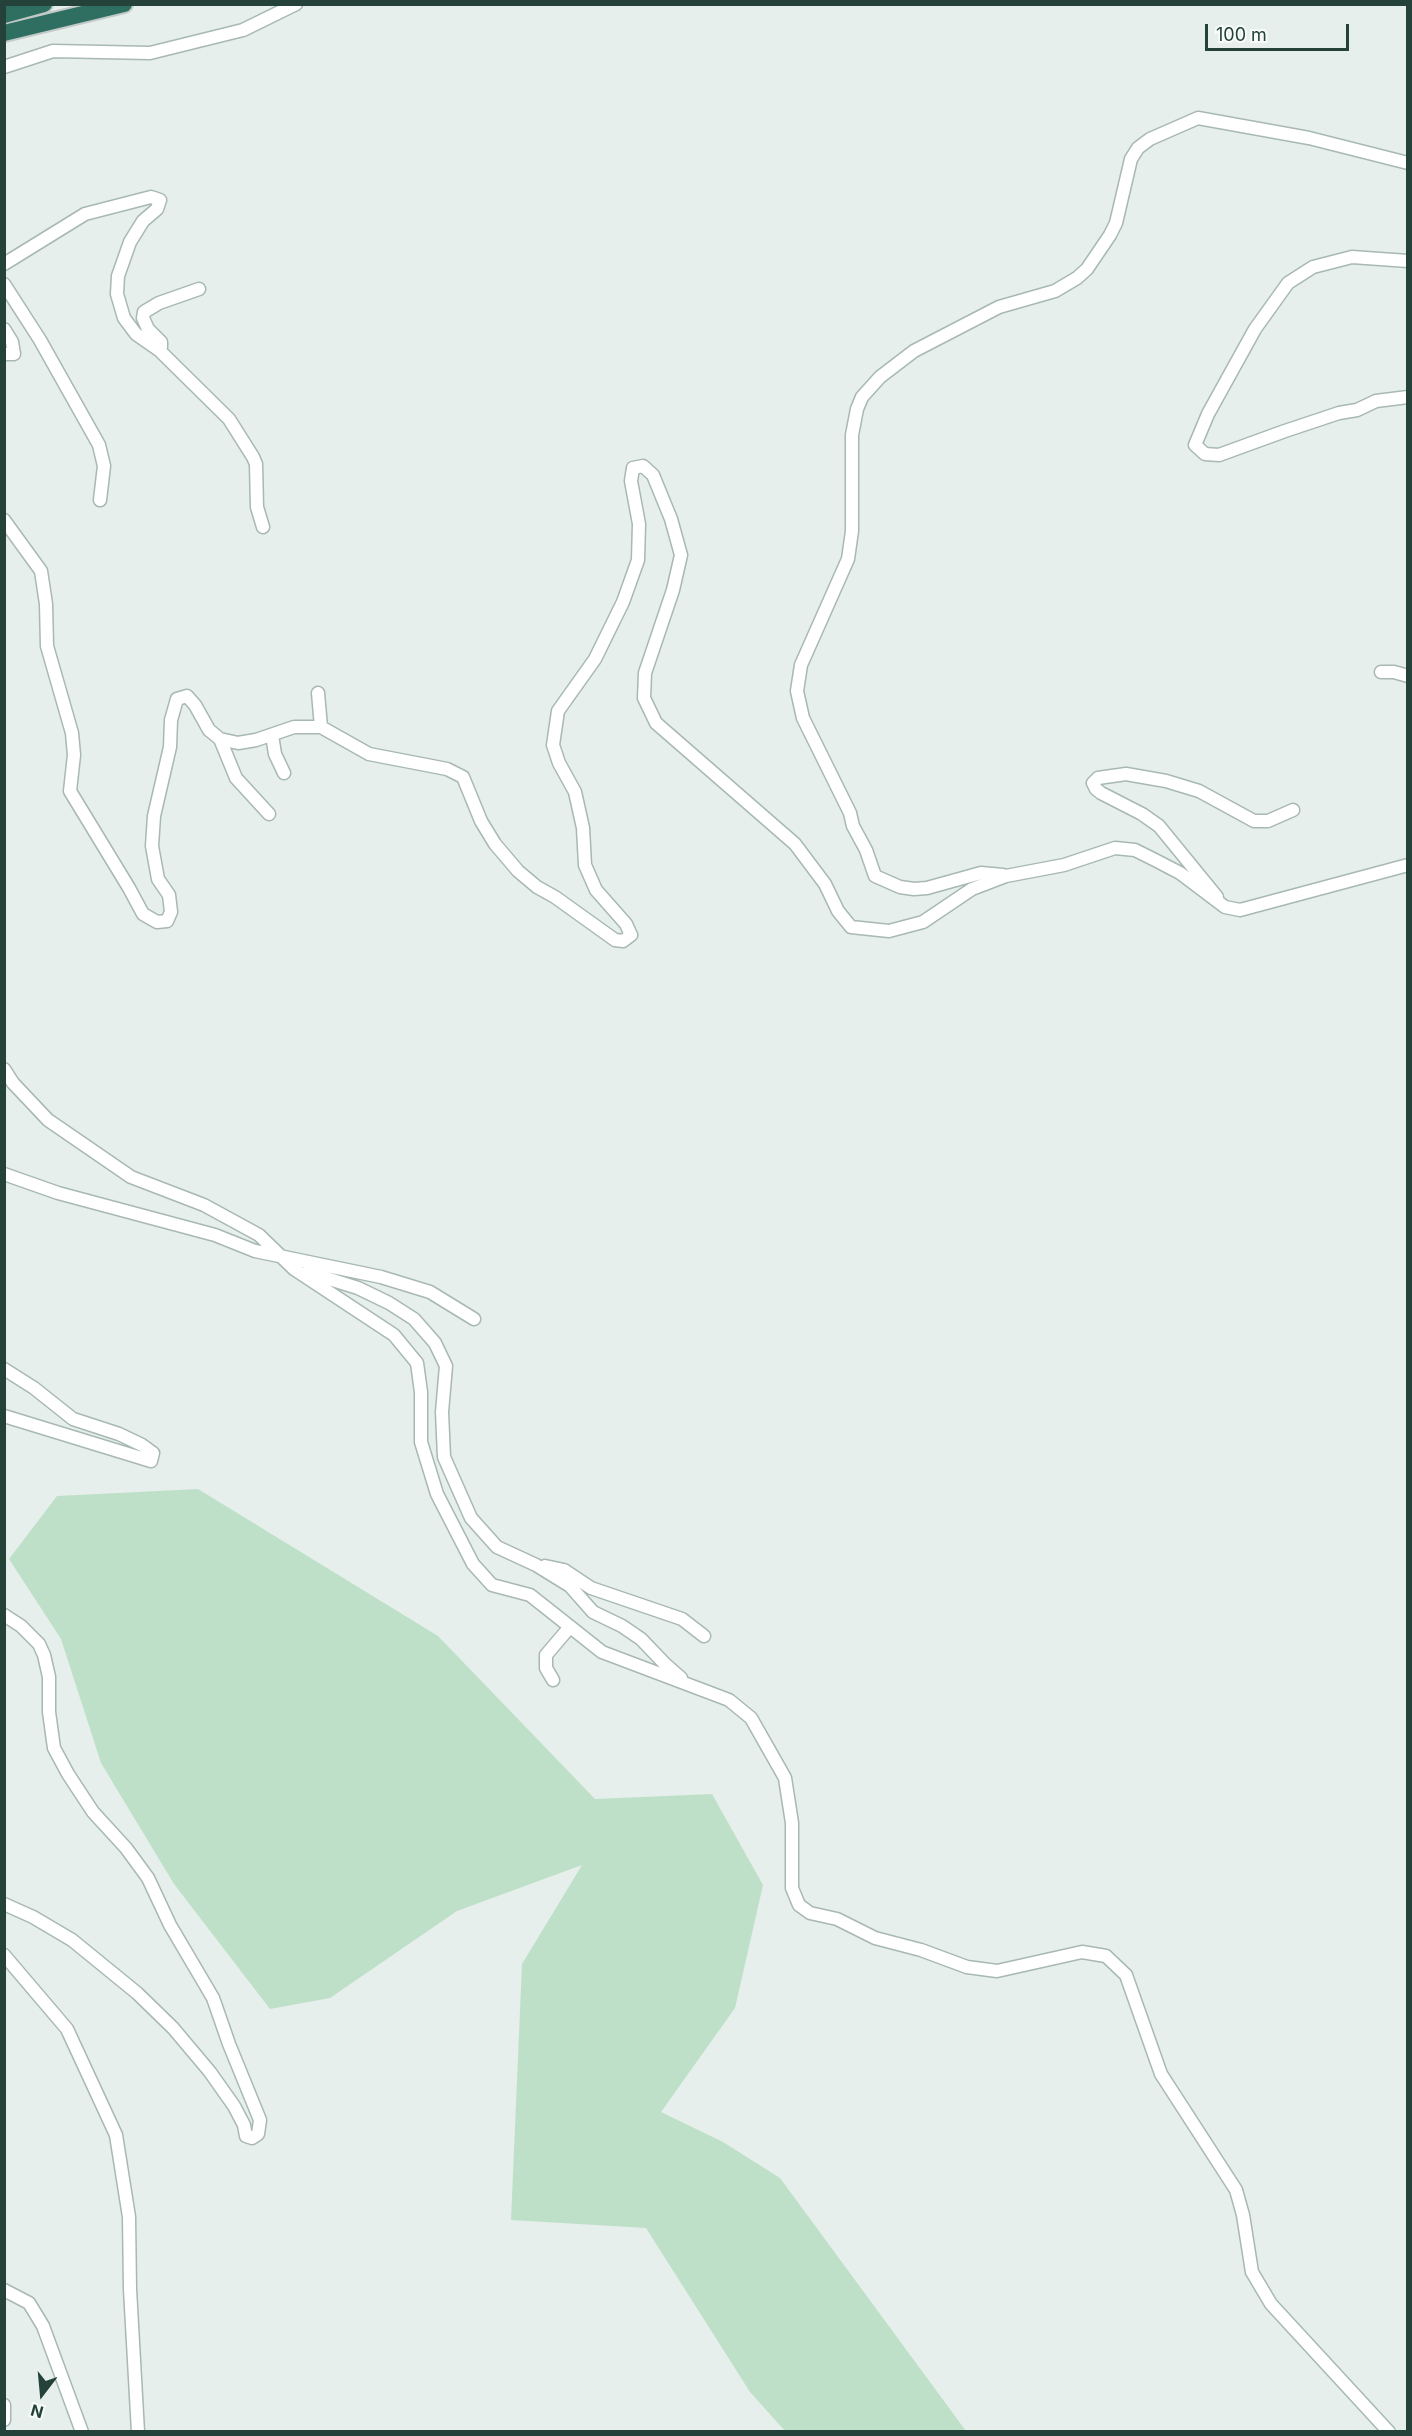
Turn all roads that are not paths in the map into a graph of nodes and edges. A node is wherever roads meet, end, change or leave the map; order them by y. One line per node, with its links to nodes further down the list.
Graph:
1 (44, 4): 4 (highway)
2 (124, 4): 5 (highway)
3 (296, 4): 6 (street)
4 (4, 15)
5 (4, 33)
6 (4, 67)
7 (1407, 163): 29 (street)
8 (1407, 261): 15 (street)
9 (4, 264): 13 (street)
10 (4, 284): 16 (street)
11 (198, 289): 13 (street)
12 (4, 329): 14 (street)
13 (159, 350): 18 (street)
14 (4, 354)
15 (1407, 398)
16 (100, 500)
17 (4, 520): 24 (street)
18 (263, 526)
19 (1381, 672): 20 (street)
20 (1407, 676)
21 (318, 693): 22 (street)
22 (321, 727): 23 (street); 29 (street)
23 (272, 735): 24 (street); 25 (street)
24 (220, 739): 27 (street)
25 (284, 773)
26 (1293, 810): 30 (street)
27 (269, 814)
28 (1407, 865): 30 (street)
29 (1006, 876): 30 (street)
30 (1225, 907)
31 (4, 1069): 33 (street)
32 (4, 1174): 33 (street)
33 (281, 1256): 34 (street); 35 (street)
34 (294, 1269): 38 (street); 40 (street)
35 (474, 1318)
36 (4, 1369): 37 (street)
37 (4, 1416)
38 (536, 1565): 41 (street); 43 (street)
39 (4, 1615): 44 (street)
40 (569, 1628): 42 (street); 43 (street)
41 (704, 1636)
42 (553, 1680)
43 (689, 1685): 51 (street)
44 (4, 1904)
45 (4, 1956): 50 (street)
46 (4, 2290): 49 (street)
47 (4, 2405): 48 (street)
48 (4, 2420)
49 (82, 2432)
50 (138, 2432)
51 (1389, 2432)

